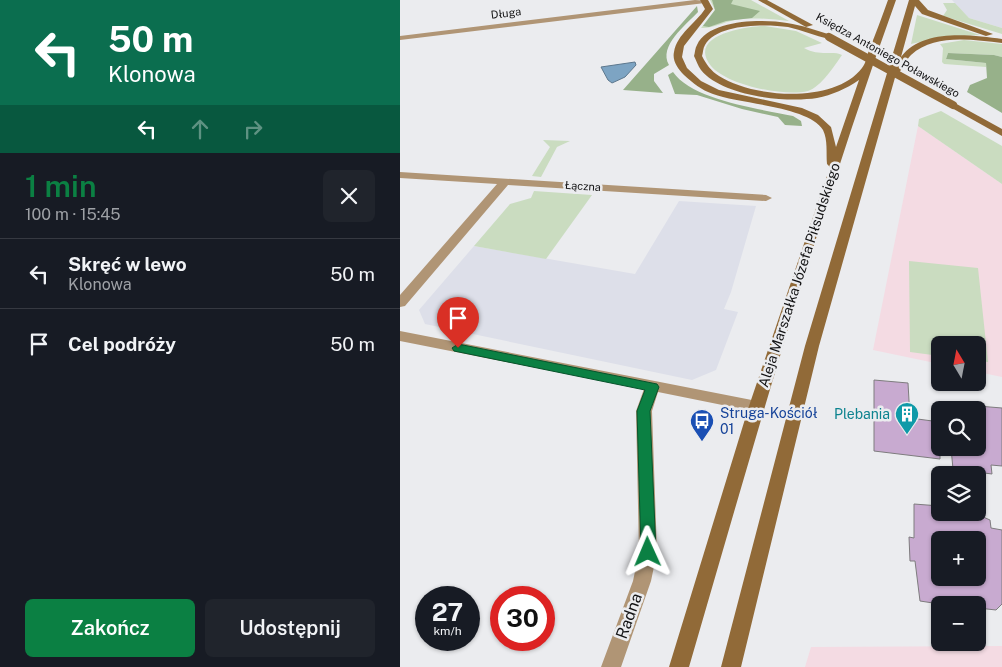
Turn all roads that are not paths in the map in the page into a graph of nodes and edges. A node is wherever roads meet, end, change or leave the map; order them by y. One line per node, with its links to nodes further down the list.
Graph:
1 (704, 0): 6 (street, Długa); 11 (main road)
2 (762, 0): 5 (main road, Księdza Antoniego Poławskiego)
3 (892, 0): 8 (main road, Aleja Marszałka Józefa Piłsudskiego)
4 (914, 0): 7 (main road); 9 (main road, Aleja Marszałka Józefa Piłsudskiego)
5 (829, 37): 8 (main road); 10 (main road, Księdza Antoniego Poławskiego, bridge)
6 (400, 38)
7 (1002, 40): 9 (main road)
8 (867, 68): 11 (main road, Aleja Marszałka Józefa Piłsudskiego)
9 (887, 83): 21 (main road, Aleja Marszałka Józefa Piłsudskiego)
10 (1002, 133)
11 (833, 173): 18 (main road, Aleja Marszałka Józefa Piłsudskiego)
12 (400, 175): 13 (street, Łączna)
13 (506, 180): 14 (street, Łączna); 15 (street)
14 (766, 198)
15 (400, 303)
16 (400, 336): 17 (street)
17 (652, 387): 18 (street); 19 (street, Radna)
18 (757, 406): 20 (main road, Aleja Marszałka Józefa Piłsudskiego)
19 (611, 667)
20 (679, 667)
21 (730, 667)

